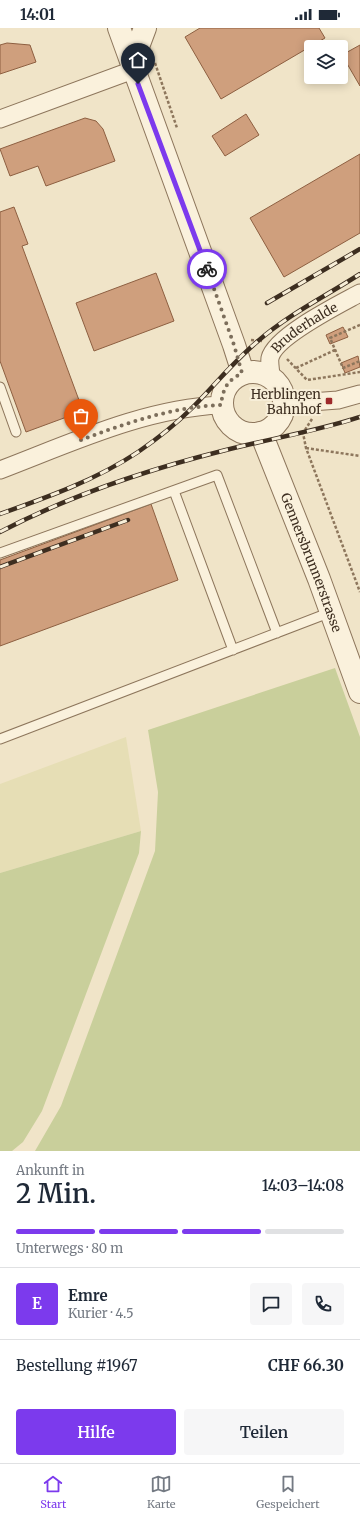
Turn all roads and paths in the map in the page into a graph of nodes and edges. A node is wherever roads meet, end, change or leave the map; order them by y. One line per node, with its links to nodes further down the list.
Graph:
1 (119, 28): 3 (street)
2 (145, 28): 3 (street)
3 (133, 70): 4 (street); 14 (street)
4 (0, 119)
5 (360, 293): 15 (street, Bruderhalde)
6 (360, 325): 9 (path)
7 (250, 340): 8 (path)
8 (265, 342)
9 (335, 350): 11 (path); 12 (path)
10 (284, 356): 12 (path)
11 (360, 361)
12 (296, 368): 13 (path)
13 (360, 372)
14 (242, 373): 15 (street); 20 (street)
15 (271, 377): 19 (street)
16 (0, 387): 21 (lane)
17 (360, 394): 18 (street)
18 (338, 400): 19 (street); 23 (path)
19 (284, 404): 22 (street)
20 (221, 405): 22 (street); 25 (street)
21 (16, 432)
22 (261, 433): 29 (street, Gennersbrunnerstrasse)
23 (306, 448): 24 (path); 28 (path)
24 (360, 456)
25 (0, 470)
26 (174, 491): 27 (lane); 30 (lane); 31 (lane)
27 (0, 553)
28 (360, 592)
29 (331, 612): 30 (lane); 32 (street, Gennersbrunnerstrasse)
30 (277, 633): 31 (lane)
31 (233, 650): 33 (lane)
32 (360, 692)
33 (0, 739)

